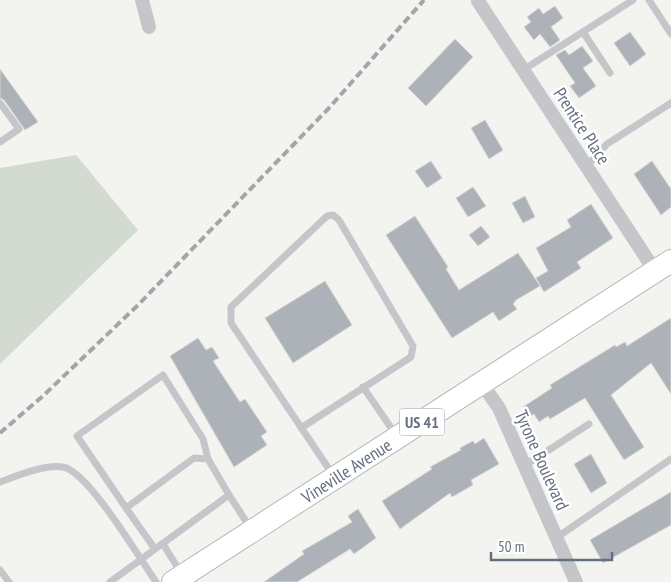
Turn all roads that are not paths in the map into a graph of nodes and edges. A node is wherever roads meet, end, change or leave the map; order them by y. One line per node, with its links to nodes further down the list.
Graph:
1 (142, 0): 5 (street)
2 (633, 0): 6 (lane)
3 (649, 0): 7 (lane)
4 (478, 1): 8 (street, Prentice Place)
5 (149, 27)
6 (583, 32): 8 (lane); 9 (lane)
7 (671, 34)
8 (523, 70): 13 (street, Prentice Place)
9 (610, 73)
10 (0, 103): 12 (lane)
11 (671, 103): 13 (lane)
12 (0, 142)
13 (586, 166): 14 (street, Prentice Place)
14 (663, 266): 15 (main road, Vineville Avenue / US 41)
15 (482, 384): 19 (main road, Vineville Avenue / US 41); 22 (street, Tyrone Boulevard)
16 (363, 387): 18 (lane); 18 (lane); 19 (lane)
17 (588, 424): 22 (lane)
18 (301, 428): 23 (lane)
19 (397, 438): 23 (main road, Vineville Avenue / US 41)
20 (208, 459): 25 (lane); 26 (lane); 26 (lane)
21 (671, 460): 28 (lane)
22 (524, 466): 28 (street, Tyrone Boulevard)
23 (334, 478): 27 (main road, Vineville Avenue / US 41)
24 (0, 482): 31 (lane)
25 (230, 495): 27 (lane); 29 (lane)
26 (126, 508): 30 (lane)
27 (252, 531): 33 (main road, Vineville Avenue / US 41)
28 (556, 538): 37 (street, Tyrone Boulevard)
29 (163, 544): 30 (lane); 33 (lane)
30 (155, 549): 31 (lane)
31 (140, 560): 35 (lane); 36 (lane)
32 (0, 570): 34 (lane)
33 (178, 579)
34 (9, 582)
35 (110, 582)
36 (156, 582)
37 (576, 582)

